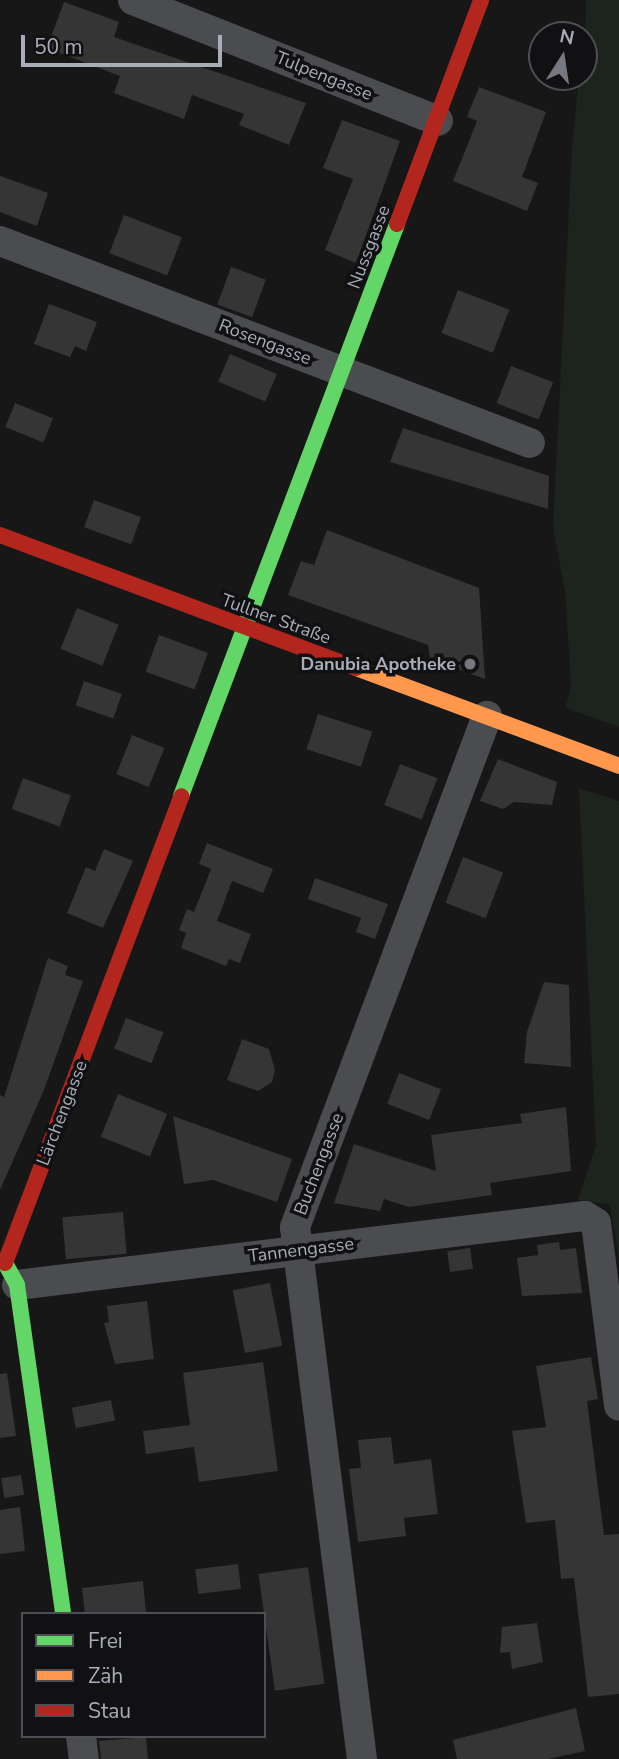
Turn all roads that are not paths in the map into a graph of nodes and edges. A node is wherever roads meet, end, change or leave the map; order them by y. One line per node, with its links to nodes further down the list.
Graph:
1 (133, 0): 3 (street, Tulpengasse)
2 (481, 0): 3 (street, Nussgasse)
3 (438, 121): 5 (street, Nussgasse)
4 (0, 241): 5 (street, Rosengasse)
5 (343, 371): 6 (street, Rosengasse); 7 (street, Nussgasse)
6 (530, 443)
7 (292, 508): 9 (street, Lärchengasse)
8 (2, 541): 9 (street, Tullner Straße)
9 (244, 628): 10 (street, Tullner Straße); 13 (street, Lärchengasse)
10 (487, 716): 11 (street, Tullner Straße); 12 (street, Buchengasse)
11 (619, 766)
12 (294, 1251): 13 (street, Tannengasse); 14 (street, Tannengasse); 18 (street, Buchengasse)
13 (7, 1272): 15 (street, Lärchengasse)
14 (619, 1406)
15 (64, 1612)
16 (81, 1738): 17 (street)
17 (84, 1759)
18 (362, 1759)

